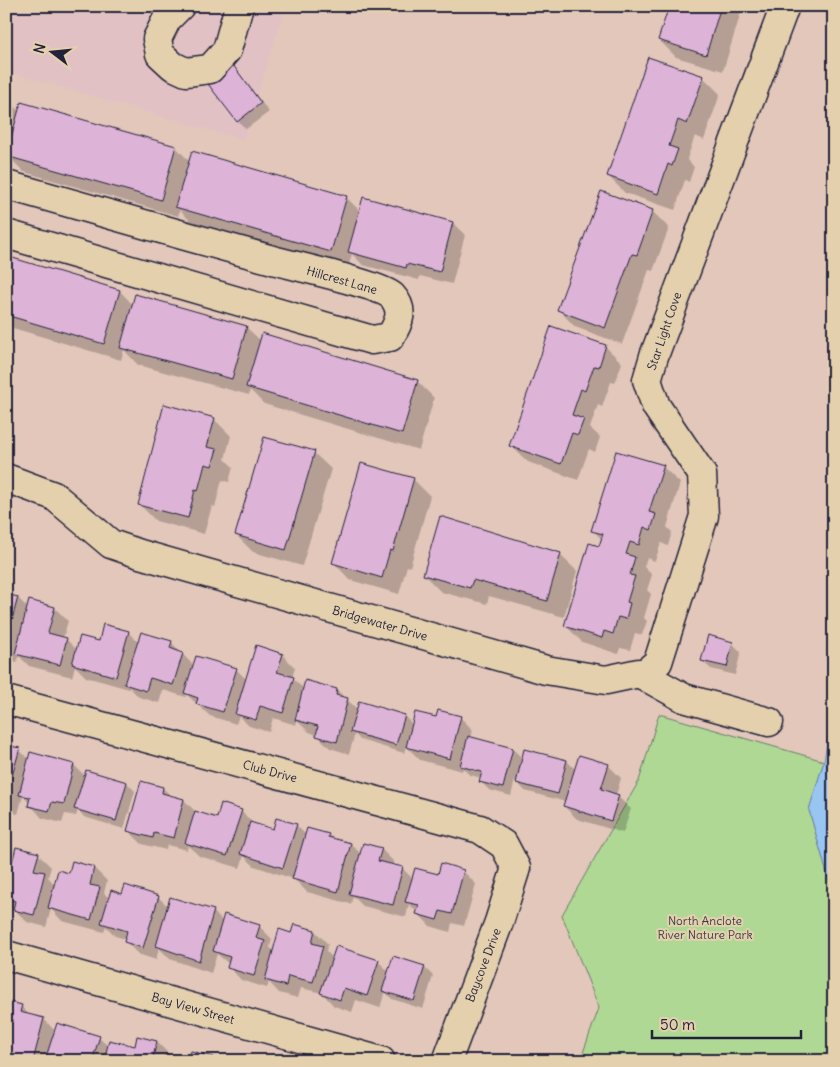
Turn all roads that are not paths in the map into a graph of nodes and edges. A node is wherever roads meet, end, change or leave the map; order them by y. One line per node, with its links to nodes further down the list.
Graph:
1 (180, 6): 2 (street)
2 (239, 6)
3 (785, 6): 7 (street, Star Light Cove)
4 (6, 185): 5 (street, Hillcrest Lane)
5 (6, 234)
6 (6, 478): 7 (street, Bridgewater Drive)
7 (643, 675): 9 (street)
8 (6, 700): 10 (street, Club Drive)
9 (769, 722)
10 (516, 868): 13 (street, Baycove Drive)
11 (6, 955): 12 (street, Bay View Street)
12 (381, 1061)
13 (447, 1061)

